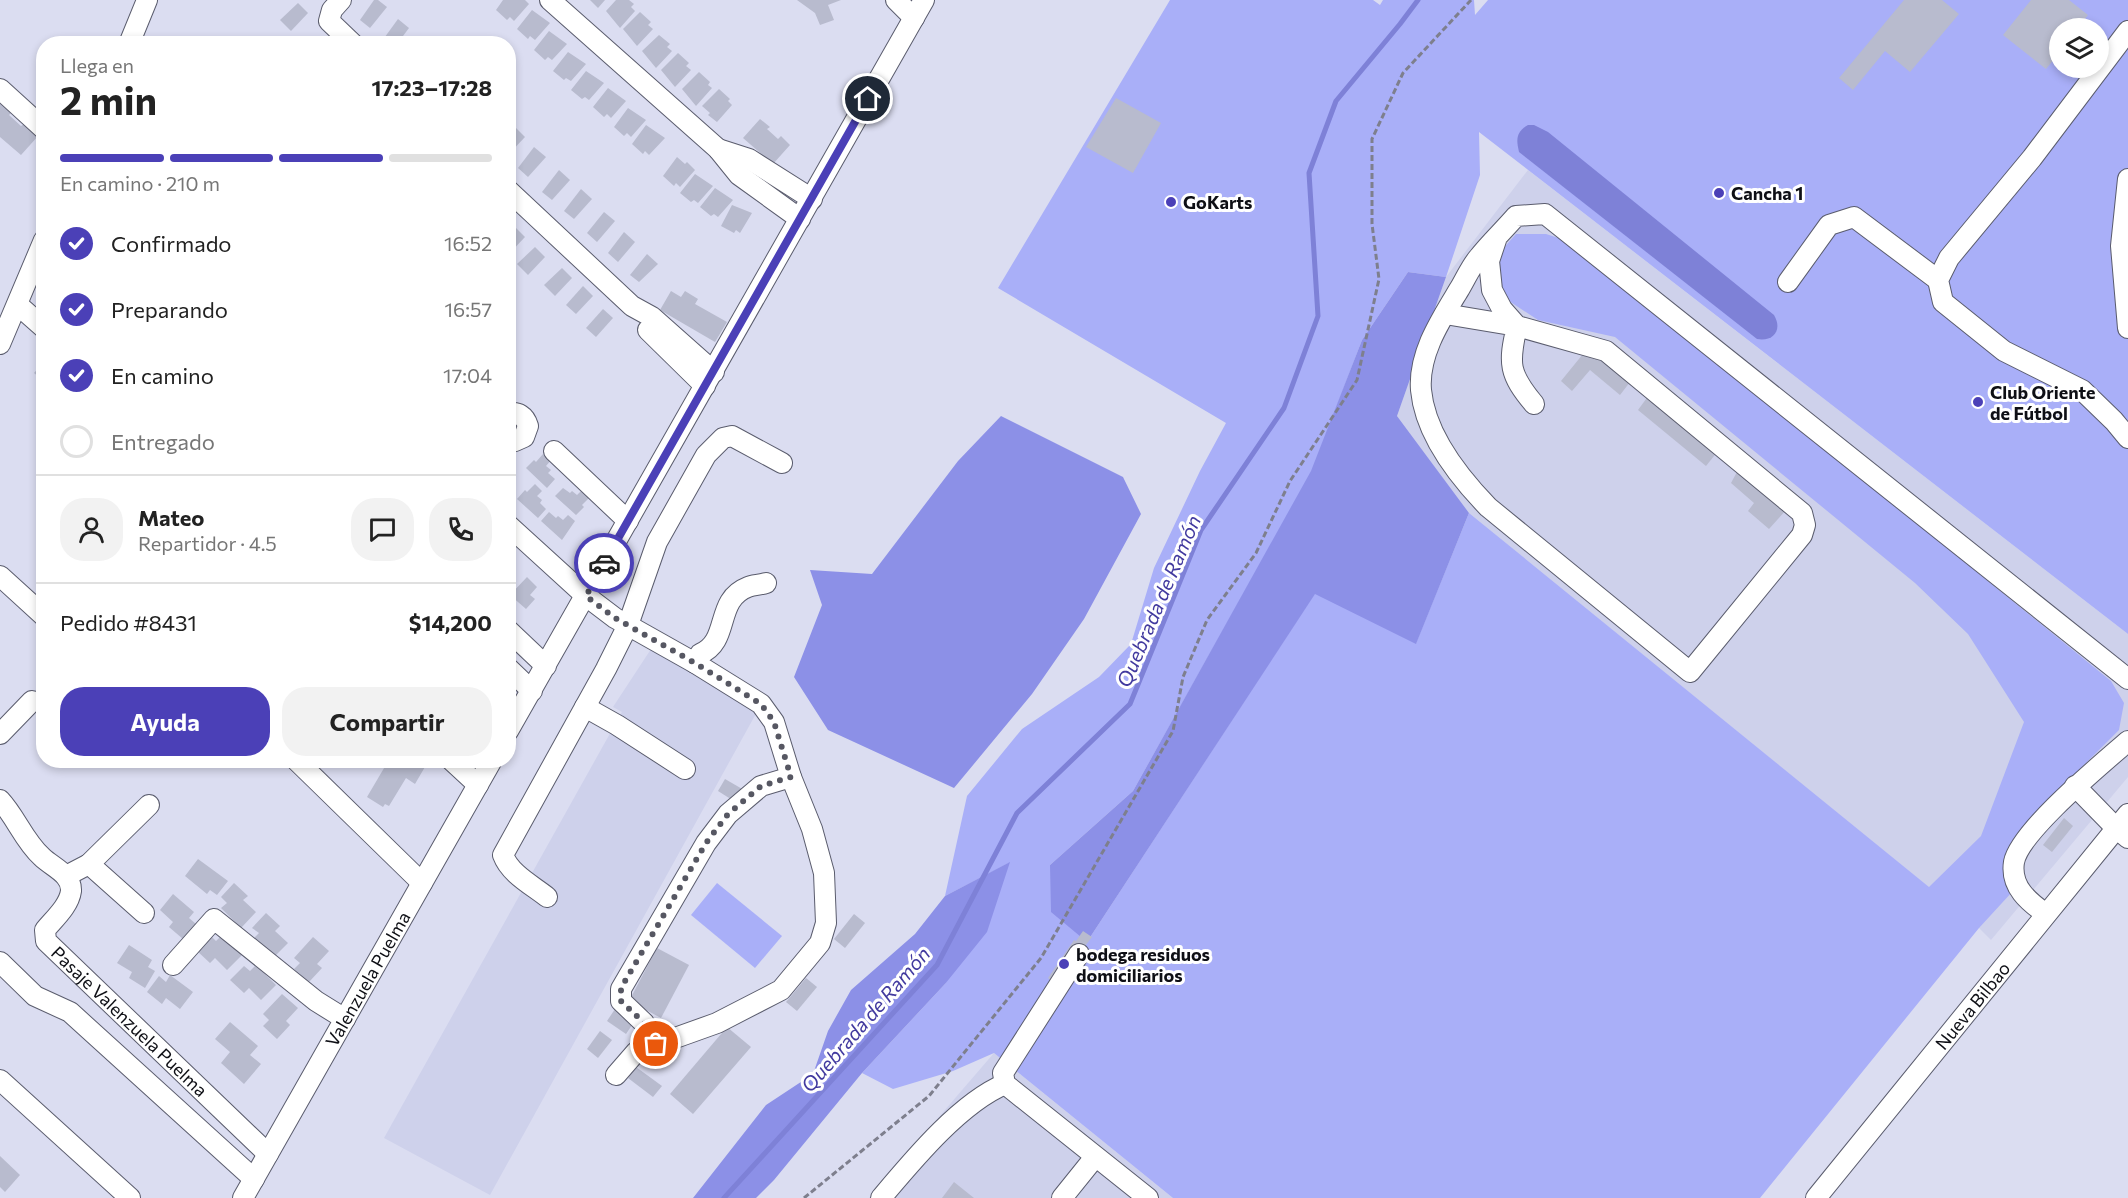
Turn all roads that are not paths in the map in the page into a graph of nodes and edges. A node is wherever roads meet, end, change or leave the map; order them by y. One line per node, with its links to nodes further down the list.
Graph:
1 (147, 0): 8 (street)
2 (341, 0): 9 (street)
3 (550, 0): 12 (street)
4 (896, 0): 6 (street)
5 (924, 0): 6 (street)
6 (914, 18): 15 (street)
7 (2128, 31): 19 (street)
8 (132, 36)
9 (345, 36)
10 (0, 89): 11 (street)
11 (36, 122)
12 (718, 149): 15 (street); 16 (street)
13 (2128, 179): 25 (street)
14 (516, 197): 27 (street)
15 (812, 200): 16 (street)
16 (800, 219): 27 (street)
17 (1497, 237): 22 (street); 24 (street); 45 (street)
18 (36, 260): 21 (street)
19 (1938, 280): 20 (street); 30 (street)
20 (1788, 282)
21 (18, 304): 23 (street); 26 (street)
22 (1445, 314): 24 (street); 24 (street)
23 (36, 321)
24 (1517, 326): 28 (street)
25 (2128, 328)
26 (0, 344)
27 (710, 379): 34 (street)
28 (1534, 404)
29 (516, 414): 31 (street)
30 (2128, 438)
31 (516, 441)
32 (554, 451): 34 (street)
33 (783, 463): 40 (street)
34 (628, 521): 38 (street)
35 (516, 532): 38 (street)
36 (0, 576): 39 (street)
37 (766, 583): 42 (street)
38 (586, 596): 40 (street); 43 (street)
39 (36, 609)
40 (628, 625): 42 (street); 48 (street)
41 (516, 638): 43 (street)
42 (695, 663): 56 (street)
43 (546, 666): 46 (street)
44 (516, 676): 46 (street)
45 (2128, 680)
46 (532, 691): 49 (street)
47 (32, 701): 50 (street)
48 (585, 707): 55 (street); 65 (street)
49 (516, 718)
50 (0, 734)
51 (2128, 741): 58 (street)
52 (304, 768): 64 (street)
53 (460, 768): 57 (street)
54 (488, 768): 57 (street, Valenzuela Puelma)
55 (685, 769)
56 (791, 777): 72 (street); 72 (street)
57 (478, 785): 64 (street, Valenzuela Puelma)
58 (2076, 786): 61 (street); 67 (street)
59 (0, 800): 63 (street)
60 (149, 805): 62 (street)
61 (2124, 827): 67 (street, Nueva Bilbao)
62 (89, 864): 63 (street); 66 (street)
63 (66, 876): 76 (street, Pasaje Valenzuela Puelma)
64 (422, 883): 71 (street, Valenzuela Puelma)
65 (548, 897)
66 (144, 913)
67 (2046, 914): 84 (street, Nueva Bilbao)
68 (1079, 954): 75 (street)
69 (0, 962): 78 (street, Pasaje Valenzuela Puelma)
70 (173, 965): 71 (street)
71 (345, 1019): 76 (street, Valenzuela Puelma)
72 (656, 1044): 73 (street)
73 (616, 1075)
74 (0, 1080): 79 (street)
75 (1005, 1084): 77 (street); 81 (street)
76 (268, 1154): 78 (street, Valenzuela Puelma)
77 (1095, 1157): 82 (street); 83 (street)
78 (254, 1179): 80 (street, Valenzuela Puelma)
79 (130, 1198)
80 (243, 1198)
81 (881, 1198)
82 (1062, 1198)
83 (1148, 1198)
84 (1816, 1198)

